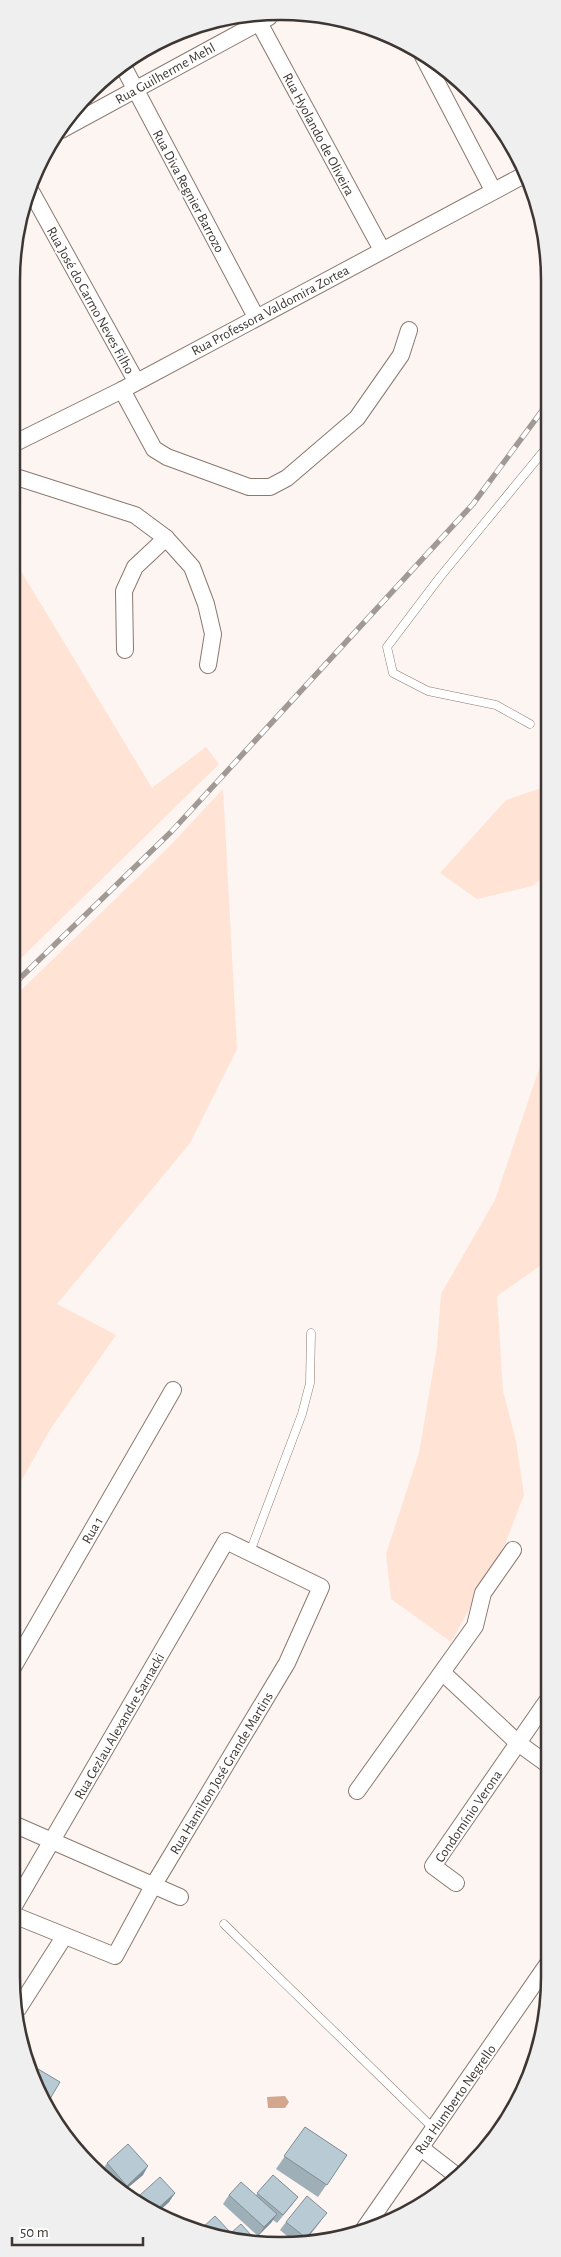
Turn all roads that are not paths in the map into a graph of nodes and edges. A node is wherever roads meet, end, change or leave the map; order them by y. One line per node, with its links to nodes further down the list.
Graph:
1 (257, 21): 5 (street, Rua Guilherme Mehl)
2 (262, 21): 10 (street, Rua Hyolando de Oliveira)
3 (428, 66): 8 (street)
4 (126, 71): 5 (street, Rua Diva Regnier Barrozo)
5 (136, 89): 6 (street, Rua Guilherme Mehl); 11 (street, Rua Diva Regnier Barrozo)
6 (73, 123)
7 (519, 177): 8 (street, Rua Professora Valdomira Zortea)
8 (493, 190): 10 (street, Rua Professora Valdomira Zortea)
9 (34, 196): 13 (street, Rua José do Carmo Neves Filho)
10 (382, 250): 11 (street, Rua Professora Valdomira Zortea)
11 (256, 318): 13 (street, Rua Professora Valdomira Zortea)
12 (409, 330): 14 (street)
13 (136, 381): 14 (street, Rua Professora Valdomira Zortea)
14 (122, 390): 15 (street, Rua Professora Valdomira Zortea)
15 (20, 436)
16 (541, 455): 21 (lane)
17 (20, 478): 18 (street)
18 (166, 538): 19 (street); 20 (street)
19 (125, 650)
20 (208, 665)
21 (530, 724)
22 (311, 1333): 25 (lane)
23 (173, 1390): 26 (street, Rua 1)
24 (513, 1550): 27 (street)
25 (250, 1552): 33 (street, Rua Cezlau Alexandre Sarnacki); 35 (street, Rua Hamilton José Grande Martins)
26 (20, 1655)
27 (443, 1673): 29 (street); 31 (street)
28 (541, 1710): 29 (street, Condomínio Verona)
29 (518, 1743): 30 (street); 34 (street, Condomínio Verona)
30 (541, 1760)
31 (357, 1791)
32 (20, 1827): 33 (street)
33 (52, 1842): 35 (street); 36 (street, Rua Cezlau Alexandre Sarnacki)
34 (456, 1883)
35 (154, 1886): 37 (street); 40 (street, Rua Hamilton José Grande Martins)
36 (20, 1897)
37 (180, 1897)
38 (20, 1916): 40 (street)
39 (224, 1924): 43 (lane)
40 (64, 1937): 42 (street)
41 (541, 1974): 43 (street, Rua Humberto Negrello)
42 (22, 2003)
43 (434, 2129): 44 (street, Rua Humberto Negrello)
44 (421, 2148): 45 (street); 46 (street, Rua Humberto Negrello)
45 (452, 2172)
46 (370, 2221)

